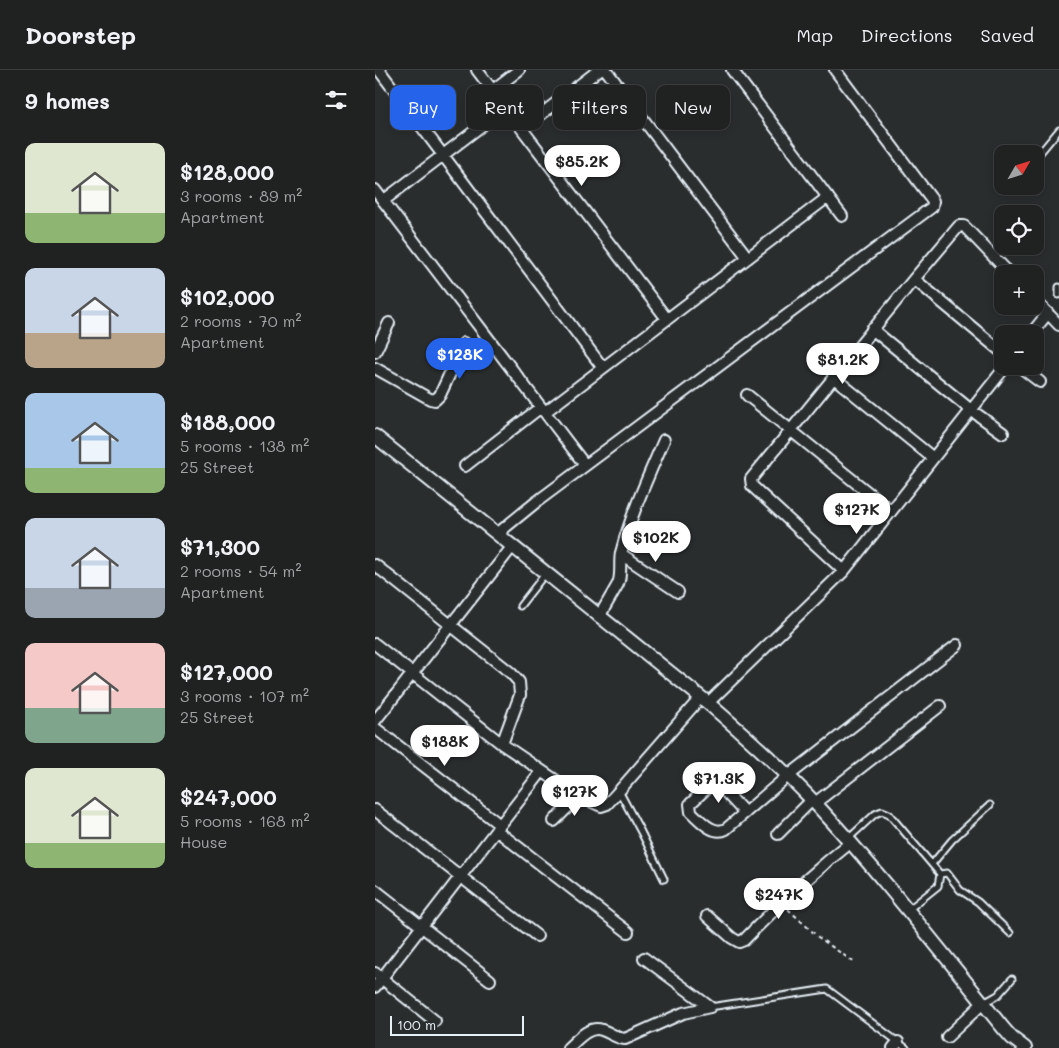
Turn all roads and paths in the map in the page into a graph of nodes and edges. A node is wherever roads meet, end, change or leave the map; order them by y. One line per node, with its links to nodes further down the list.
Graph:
1 (379, 70): 15 (street)
2 (477, 70): 8 (street)
3 (519, 70): 9 (street)
4 (599, 70): 10 (street)
5 (606, 70): 20 (street)
6 (732, 70): 17 (street)
7 (835, 70): 49 (street)
8 (489, 85)
9 (500, 85)
10 (543, 112)
11 (476, 130): 15 (street)
12 (524, 130): 27 (street)
13 (1059, 130): 14 (lane)
14 (1044, 148)
15 (443, 155): 18 (street); 36 (street)
16 (375, 190): 18 (street)
17 (828, 197): 19 (street); 20 (street)
18 (383, 201): 42 (street)
19 (842, 216)
20 (748, 258): 27 (street)
21 (1001, 265): 22 (street)
22 (914, 278): 31 (street); 33 (street)
23 (1059, 286): 24 (lane)
24 (1059, 295)
25 (1044, 309): 26 (street)
26 (1048, 313): 29 (street); 30 (street)
27 (667, 319): 36 (street)
28 (389, 323): 34 (street)
29 (1038, 325)
30 (1059, 325)
31 (872, 330): 39 (street); 43 (street)
32 (464, 343): 35 (street)
33 (994, 345)
34 (375, 352)
35 (375, 368)
36 (603, 368): 42 (street)
37 (998, 375): 43 (street)
38 (1031, 375): 40 (street)
39 (833, 377): 44 (street); 48 (street)
40 (1040, 382)
41 (747, 395): 44 (street)
42 (543, 409): 49 (street); 50 (street)
43 (971, 410): 45 (street); 48 (street)
44 (790, 430): 51 (street); 56 (street)
45 (1003, 433)
46 (375, 436): 52 (street)
47 (663, 440): 54 (street)
48 (933, 458): 51 (street)
49 (585, 465): 52 (street)
50 (465, 466)
51 (891, 512): 56 (street)
52 (497, 534): 53 (street)
53 (512, 547): 57 (street); 61 (street)
54 (621, 554): 58 (street); 60 (street)
55 (375, 565): 61 (street)
56 (844, 571): 65 (street)
57 (545, 574): 59 (lane); 60 (street)
58 (678, 592)
59 (520, 606)
60 (599, 616): 65 (street)
61 (452, 625): 64 (street); 69 (street)
62 (375, 644): 64 (street)
63 (957, 645): 71 (street)
64 (413, 674): 67 (street); 69 (street)
65 (704, 700): 71 (street); 72 (street)
66 (940, 706): 74 (street)
67 (375, 721)
68 (375, 728): 79 (street)
69 (502, 744): 70 (street)
70 (542, 771): 73 (street); 79 (street)
71 (789, 777): 74 (street); 77 (street)
72 (619, 791): 73 (street); 85 (lane)
73 (579, 796): 78 (street)
74 (814, 801): 80 (street); 81 (street)
75 (990, 805): 82 (lane)
76 (375, 810): 84 (street)
77 (745, 813): 77 (street)
78 (554, 820)
79 (498, 828): 84 (street); 91 (street)
80 (778, 834)
81 (849, 841): 82 (lane); 87 (street); 88 (street)
82 (932, 864): 83 (lane)
83 (940, 874): 88 (lane); 92 (lane)
84 (460, 876): 90 (street); 93 (street)
85 (664, 879)
86 (375, 890): 90 (street)
87 (780, 902): 89 (street); 95 (path)
88 (908, 911): 100 (street)
89 (707, 916)
90 (422, 926): 96 (street); 98 (street)
91 (627, 932)
92 (1011, 934)
93 (537, 936)
94 (644, 958): 101 (street)
95 (855, 963)
96 (378, 975): 99 (street); 102 (street)
97 (1011, 979): 100 (lane)
98 (490, 980)
99 (375, 987)
100 (983, 1003): 103 (street); 107 (street)
101 (710, 1007): 104 (street); 105 (lane)
102 (435, 1021)
103 (947, 1037)
104 (623, 1043): 106 (street)
105 (899, 1046)
106 (568, 1048)
107 (1025, 1048)

